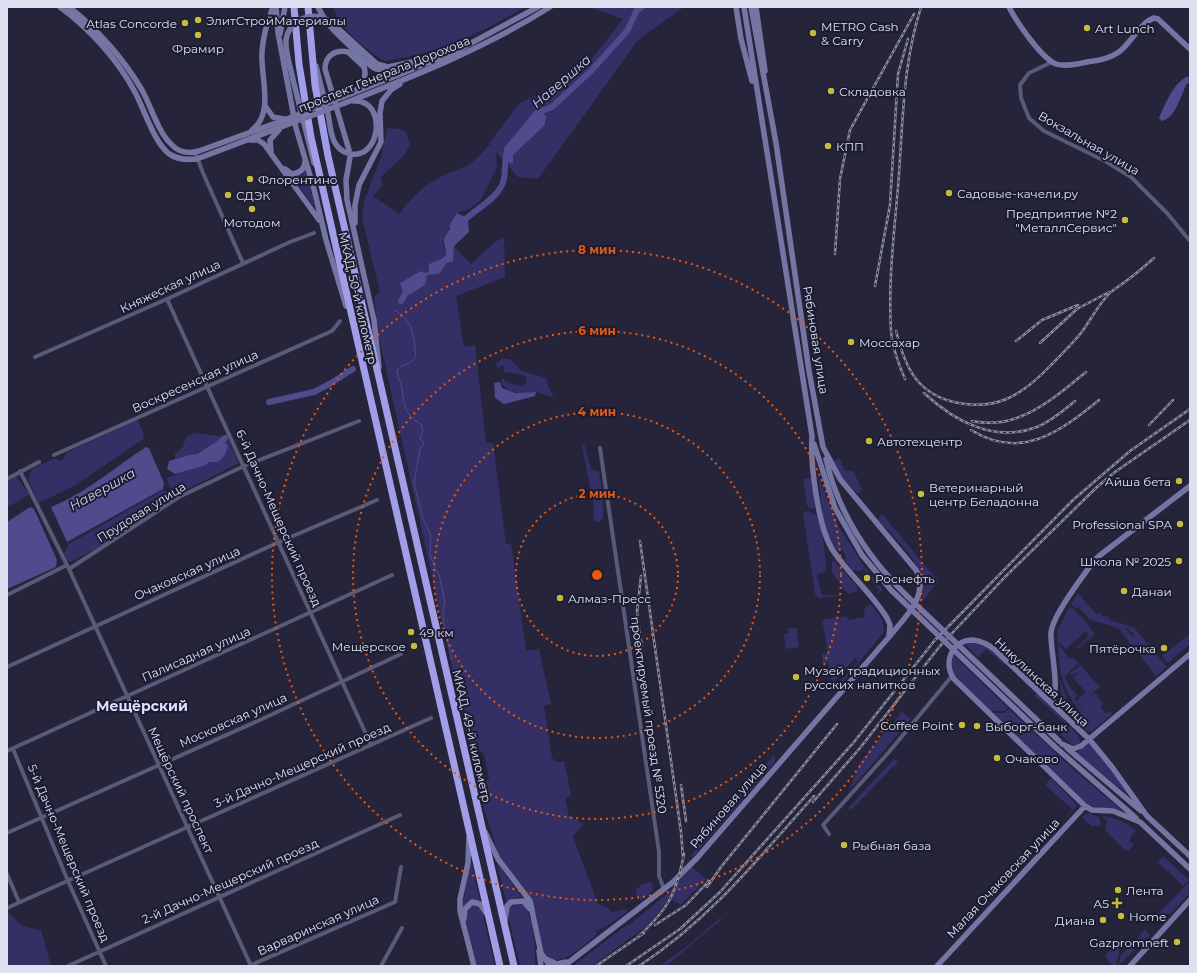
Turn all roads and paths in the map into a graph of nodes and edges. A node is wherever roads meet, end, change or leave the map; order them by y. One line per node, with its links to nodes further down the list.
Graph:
1 (60, 7): 36 (street)
2 (69, 7): 32 (street)
3 (273, 7): 26 (street)
4 (276, 7): 17 (street)
5 (285, 7): 17 (street)
6 (294, 7): 38 (highway, МКАД, 50-й километр)
7 (308, 7): 19 (highway, МКАД, 50-й километр)
8 (318, 7): 20 (street)
9 (538, 7): 16 (street, проспект Генерала Дорохова)
10 (550, 7): 22 (street, проспект Генерала Дорохова)
11 (736, 7): 24 (street)
12 (744, 7): 24 (street, Рябиновая улица)
13 (751, 7): 23 (street, Рябиновая улица)
14 (756, 7): 23 (street)
15 (1009, 7): 21 (street)
16 (487, 35): 20 (street); 25 (street, проспект Генерала Дорохова)
17 (280, 43): 34 (street)
18 (1190, 49): 21 (street)
19 (311, 50): 25 (street); 49 (highway, МКАД, 50-й километр)
20 (434, 56): 38 (street, bridge)
21 (1052, 62): 42 (street, Вокзальная улица)
22 (419, 74): 25 (street, проспект Генерала Дорохова); 41 (street)
23 (766, 91): 52 (street, Рябиновая улица)
24 (758, 98): 51 (street, Рябиновая улица)
25 (344, 100): 27 (street, проспект Генерала Дорохова, bridge); 31 (street)
26 (265, 105): 27 (street); 29 (street)
27 (288, 121): 28 (street); 29 (street)
28 (283, 127): 30 (street); 33 (street)
29 (247, 133): 32 (street)
30 (244, 141): 33 (street); 36 (street)
31 (349, 150)
32 (195, 152): 36 (street)
33 (271, 152): 37 (street)
34 (304, 157): 37 (street); 39 (street)
35 (350, 157): 41 (street)
36 (197, 159): 43 (street)
37 (282, 166): 39 (street)
38 (319, 174): 46 (highway, МКАД, 50-й километр)
39 (322, 224): 46 (street)
40 (314, 233): 43 (street, Княжеская улица)
41 (357, 240): 49 (street)
42 (1190, 241)
43 (243, 263): 44 (street, Княжеская улица)
44 (168, 299): 47 (street, Княжеская улица); 48 (street, 6-й Дачно-Мещерский проезд)
45 (340, 321): 48 (street, Воскресенская улица)
46 (355, 335): 62 (highway, МКАД, 50-й километр)
47 (35, 357)
48 (207, 386): 54 (street, Воскресенская улица); 56 (street, 6-й Дачно-Мещерский проезд)
49 (382, 391): 61 (highway, МКАД, 50-й километр)
50 (359, 420): 56 (street, Прудовая улица)
51 (812, 436): 68 (street, Рябиновая улица); 90 (street, bridge)
52 (823, 447): 69 (street, Рябиновая улица); 81 (street, bridge)
53 (600, 448): 101 (street, проектируемый проезд № 5320)
54 (54, 454)
55 (39, 462): 57 (street)
56 (244, 466): 63 (street, 6-й Дачно-Мещерский проезд); 64 (street, Прудовая улица)
57 (20, 471): 58 (street); 64 (street, Мещёрский проспект)
58 (7, 479)
59 (1190, 486): 78 (street)
60 (377, 500): 63 (street, Очаковская улица)
61 (409, 511): 91 (highway, МКАД, 49-й километр)
62 (396, 514): 92 (highway, МКАД, 49-й километр)
63 (279, 542): 67 (street, 6-й Дачно-Мещерский проезд); 70 (street, Очаковская улица)
64 (68, 567): 66 (street, Прудовая улица); 70 (street, Мещёрский проспект)
65 (392, 575): 67 (street, Палисадная улица)
66 (7, 595)
67 (311, 612): 76 (street, 6-й Дачно-Мещерский проезд); 77 (street, Палисадная улица)
68 (887, 618): 69 (street); 71 (street)
69 (903, 618): 71 (street, Рябиновая улица)
70 (95, 626): 74 (street, Очаковская улица); 77 (street, Мещёрский проспект)
71 (889, 637): 101 (street, Рябиновая улица)
72 (401, 654): 76 (street, Московская улица)
73 (1190, 654): 80 (street)
74 (7, 667)
75 (952, 676): 78 (street, Никулинская улица); 86 (street); 95 (street)
76 (342, 682): 82 (street, 6-й Дачно-Мещерский проезд); 85 (street, Московская улица)
77 (127, 696): 83 (street, Палисадная улица); 85 (street, Мещёрский проспект)
78 (1051, 703): 80 (street, Никулинская улица)
79 (431, 718): 82 (street, 3-й Дачно-Мещерский проезд)
80 (1089, 739): 81 (street); 88 (street, Никулинская улица)
81 (1061, 742): 88 (street)
82 (371, 745): 93 (street, 3-й Дачно-Мещерский проезд)
83 (13, 748): 84 (street, Палисадная улица); 89 (street, 5-й Дачно-Мещерский проезд)
84 (7, 751)
85 (158, 764): 89 (street, Московская улица); 93 (street, Мещёрский проспект)
86 (1086, 806): 90 (street); 126 (street, Малая Очаковская улица)
87 (400, 815): 102 (street, 2-й Дачно-Мещерский проезд)
88 (1147, 816): 96 (street, Никулинская улица)
89 (41, 818): 94 (street, Московская улица); 100 (street, 5-й Дачно-Мещерский проезд)
90 (1140, 822): 98 (street)
91 (482, 826): 106 (street); 108 (highway, МКАД, 49-й километр)
92 (469, 828): 107 (street); 110 (highway, МКАД, 49-й километр)
93 (188, 829): 100 (street, 3-й Дачно-Мещерский проезд); 102 (street, Мещёрский проспект)
94 (7, 833)
95 (829, 834)
96 (1190, 856)
97 (401, 867): 117 (street, Варваринская улица)
98 (1190, 869)
99 (7, 874): 104 (street)
100 (68, 881): 104 (street, 3-й Дачно-Мещерский проезд); 112 (street, 5-й Дачно-Мещерский проезд)
101 (664, 889): 114 (street, Рябиновая улица)
102 (219, 897): 112 (street, 2-й Дачно-Мещерский проезд); 117 (street, Мещёрский проспект)
103 (1190, 900): 127 (street)
104 (19, 902): 105 (street, 3-й Дачно-Мещерский проезд)
105 (7, 908)
106 (533, 915): 108 (street); 111 (street)
107 (464, 925): 110 (street); 119 (street)
108 (505, 926): 121 (highway, МКАД, 49-й километр)
109 (402, 928): 118 (street)
110 (492, 928): 120 (highway, МКАД, 49-й километр)
111 (538, 945): 113 (street); 122 (street); 123 (street)
112 (100, 951): 115 (street, 2-й Дачно-Мещерский проезд); 116 (street, 5-й Дачно-Мещерский проезд)
113 (543, 957): 114 (street); 124 (street)
114 (572, 959): 125 (street, Рябиновая улица)
115 (68, 966)
116 (106, 966)
117 (250, 966)
118 (381, 966)
119 (474, 966)
120 (500, 966)
121 (514, 966)
122 (536, 966)
123 (541, 966)
124 (550, 966)
125 (564, 966)
126 (936, 966)
127 (1130, 966)

